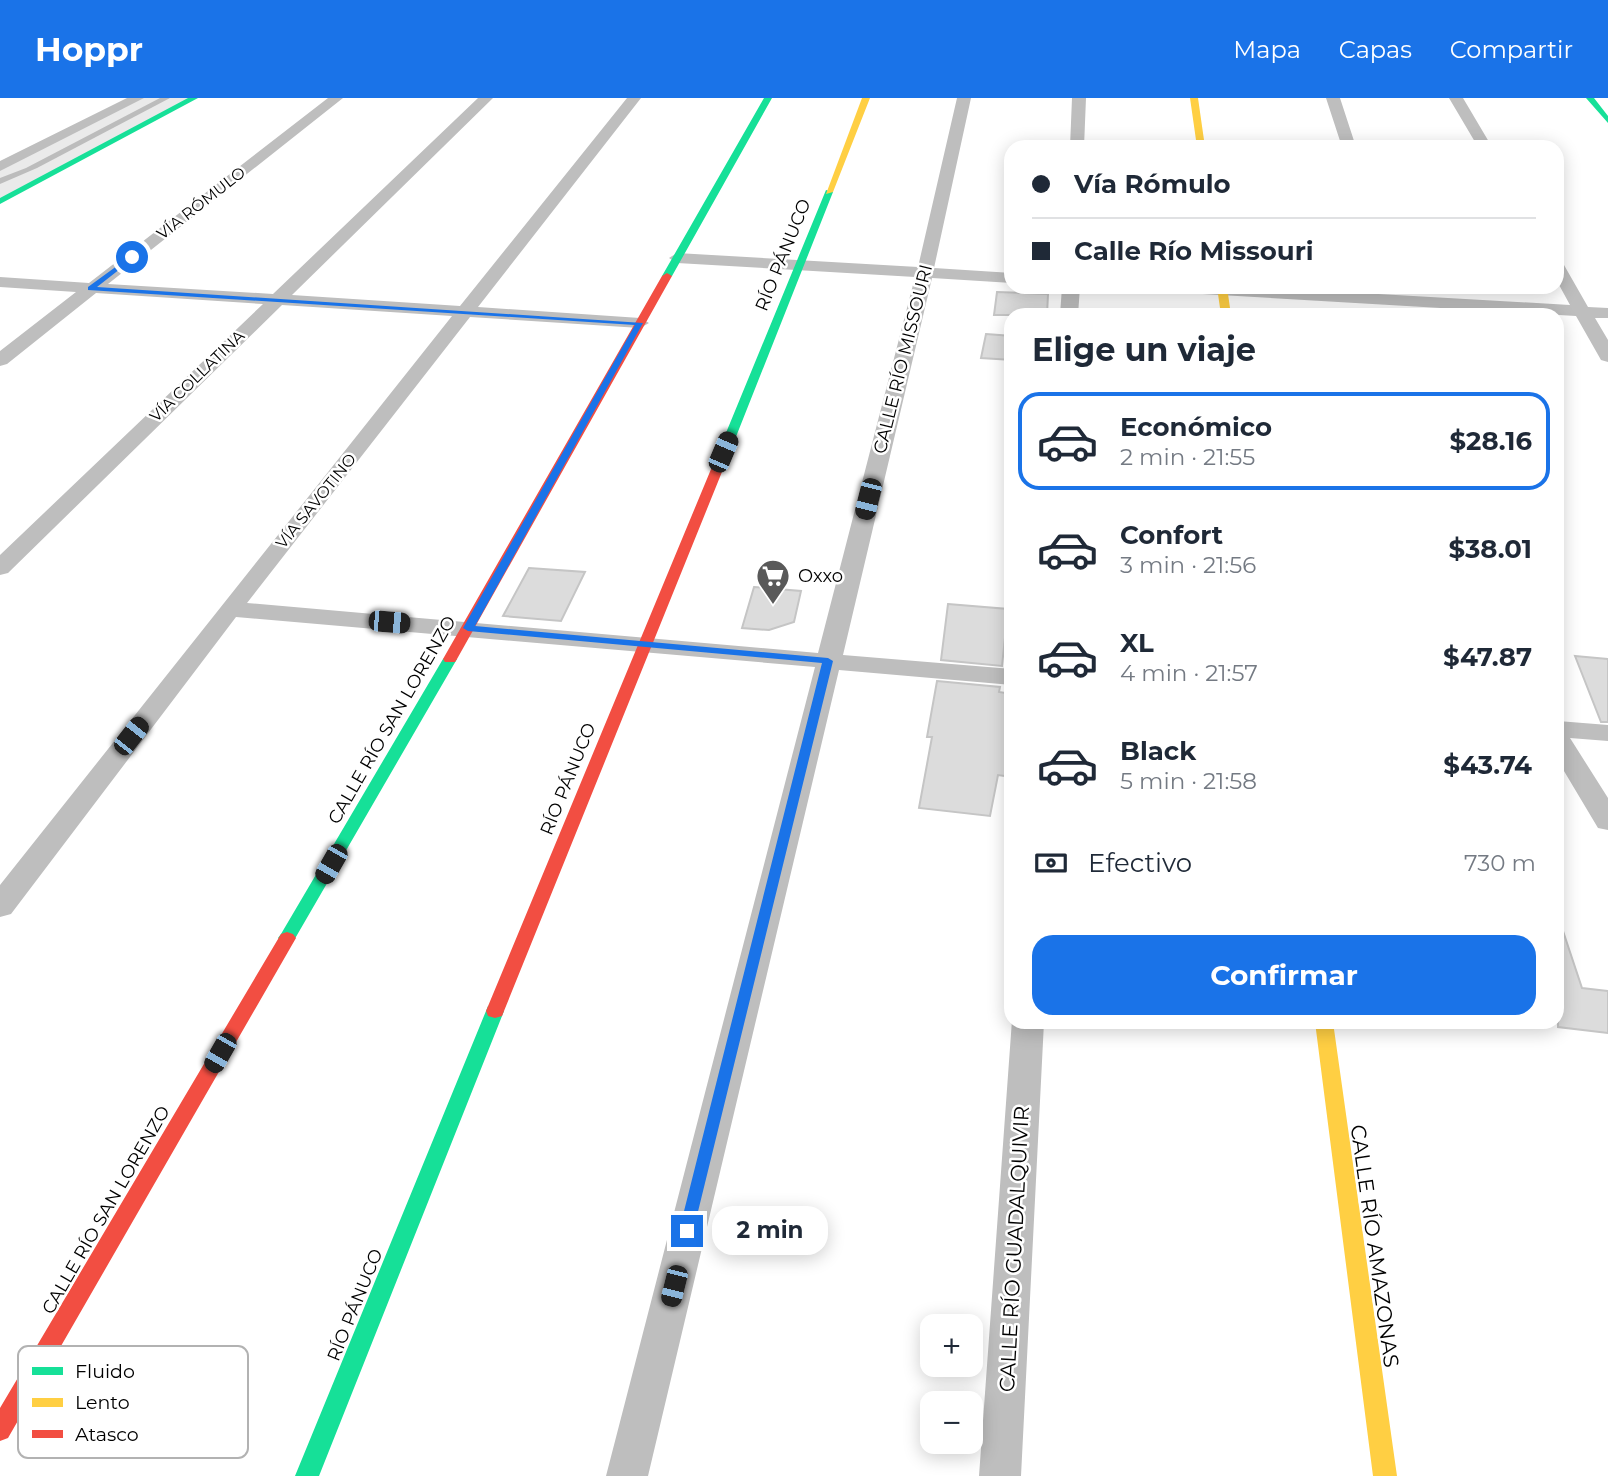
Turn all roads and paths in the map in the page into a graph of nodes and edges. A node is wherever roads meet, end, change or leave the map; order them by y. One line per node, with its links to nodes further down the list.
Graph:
1 (137, 98): 19 (street)
2 (194, 98): 20 (street)
3 (336, 98): 27 (street, VÍA RÓMULO)
4 (486, 98): 29 (street, VÍA COLLATINA)
5 (635, 98): 33 (street, VÍA SAVOTINO)
6 (768, 98): 21 (street, CALLE RÍO SAN LORENZO)
7 (866, 98): 22 (street, RÍO PÁNUCO)
8 (964, 98): 23 (street, CALLE RÍO MISSOURI)
9 (1079, 98): 15 (street)
10 (1194, 98): 16 (street)
11 (1333, 98): 17 (street)
12 (1456, 98): 18 (street)
13 (1590, 98): 14 (street)
14 (1608, 121)
15 (1077, 140)
16 (1200, 140)
17 (1347, 140)
18 (1481, 140)
19 (0, 167)
20 (0, 201)
21 (677, 258): 22 (street); 36 (street, CALLE RÍO SAN LORENZO)
22 (801, 265): 23 (street); 42 (street, RÍO PÁNUCO)
23 (925, 272): 24 (street); 43 (street, CALLE RÍO MISSOURI)
24 (1004, 277)
25 (1564, 280): 34 (street)
26 (0, 282): 27 (street)
27 (91, 288): 29 (street); 38 (street, VÍA RÓMULO)
28 (1296, 294): 30 (street)
29 (275, 300): 33 (street); 39 (street, VÍA COLLATINA)
30 (1398, 301): 31 (street)
31 (1515, 308)
32 (1564, 311): 34 (street)
33 (467, 312): 36 (street); 40 (street, VÍA SAVOTINO)
34 (1582, 312): 35 (street); 37 (street)
35 (1608, 313)
36 (640, 323): 41 (street, CALLE RÍO SAN LORENZO)
37 (1608, 356)
38 (0, 360)
39 (0, 568)
40 (230, 609): 41 (street); 49 (street, VÍA SAVOTINO)
41 (468, 628): 42 (street); 52 (street, CALLE RÍO SAN LORENZO)
42 (643, 644): 43 (street); 55 (street, RÍO PÁNUCO)
43 (828, 661): 44 (street); 56 (street, CALLE RÍO MISSOURI)
44 (1004, 676)
45 (1564, 729): 46 (street)
46 (1608, 733)
47 (1564, 750): 48 (street)
48 (1608, 821)
49 (0, 906)
50 (1027, 1029): 57 (street, CALLE RÍO GUADALQUIVIR)
51 (1325, 1029): 58 (street, CALLE RÍO AMAZONAS)
52 (49, 1346)
53 (18, 1399): 54 (street, CALLE RÍO SAN LORENZO)
54 (0, 1430)
55 (306, 1476)
56 (627, 1476)
57 (1000, 1476)
58 (1385, 1476)

